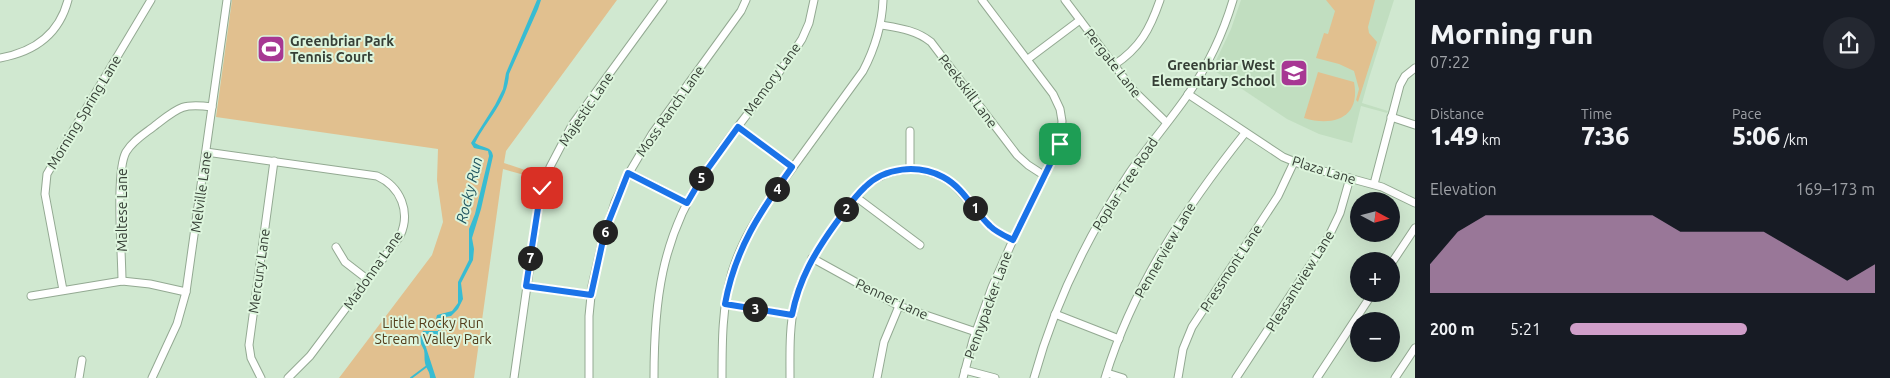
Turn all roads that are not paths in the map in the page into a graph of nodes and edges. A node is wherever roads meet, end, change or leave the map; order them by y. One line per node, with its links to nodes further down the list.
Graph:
1 (68, 0): 14 (street)
2 (151, 0): 47 (street, Morning Spring Lane)
3 (227, 0): 19 (street, Melville Lane)
4 (663, 0): 46 (street, Majestic Lane)
5 (746, 0): 31 (street, Moss Ranch Lane)
6 (814, 0): 23 (street, Memory Lane)
7 (883, 0): 13 (street)
8 (982, 0): 15 (street, Pennypacker Lane)
9 (1065, 0): 12 (street, Pergate Lane)
10 (1160, 0): 16 (street)
11 (1233, 0): 18 (street, Poplar Tree Road)
12 (1080, 20): 15 (street); 16 (street, Pergate Lane)
13 (881, 25): 29 (street); 32 (street, Peekskill Lane)
14 (0, 58)
15 (1028, 60): 32 (street, Pennypacker Lane)
16 (1114, 65): 21 (street, Pergate Lane)
17 (1415, 68): 20 (street)
18 (1188, 94): 21 (street, Poplar Tree Road); 25 (street, Plaza Lane)
19 (212, 107): 26 (street, Melville Lane); 45 (street, Maltese Lane)
20 (1391, 118): 22 (street); 34 (street)
21 (1166, 122): 54 (street, Poplar Tree Road)
22 (1415, 125)
23 (738, 127): 29 (street); 36 (street, Memory Lane)
24 (910, 130): 30 (street)
25 (1245, 132): 28 (street, Plaza Lane); 57 (street, Pennerview Lane)
26 (206, 152): 27 (street, Madonna Lane); 48 (street, Melville Lane)
27 (274, 161): 44 (street, Madonna Lane); 64 (street, Mercury Lane)
28 (1294, 162): 33 (street, Plaza Lane); 76 (street, Pressmont Lane)
29 (792, 167): 52 (street)
30 (910, 169): 35 (street); 39 (street)
31 (628, 173): 36 (street); 49 (street, Moss Ranch Lane)
32 (1045, 176): 39 (street, Pennypacker Lane)
33 (1350, 178): 34 (street, Plaza Lane); 77 (street, Pleasantview Lane)
34 (1374, 184): 37 (street, Plaza Lane)
35 (856, 197): 40 (street); 43 (street)
36 (687, 203): 68 (street, Memory Lane)
37 (1415, 203)
38 (1415, 228): 42 (street)
39 (1013, 240): 56 (street, Pennypacker Lane)
40 (920, 245)
41 (336, 247): 44 (street)
42 (1399, 252)
43 (812, 258): 53 (street, Penner Lane); 55 (street)
44 (368, 279): 65 (street, Madonna Lane)
45 (122, 281): 47 (street); 48 (street)
46 (526, 286): 49 (street); 66 (street, Majestic Lane)
47 (63, 290): 50 (street)
48 (186, 292): 63 (street, Melville Lane)
49 (591, 295): 67 (street, Moss Ranch Lane)
50 (31, 296)
51 (1367, 302): 78 (street)
52 (725, 304): 55 (street); 69 (street)
53 (899, 306): 56 (street, Penner Lane); 71 (street)
54 (1055, 314): 57 (street); 74 (street, Poplar Tree Road)
55 (792, 315): 70 (street)
56 (976, 332): 60 (street, Pennypacker Lane)
57 (1119, 339): 61 (street, Pennerview Lane)
58 (1415, 348): 79 (street)
59 (82, 360): 62 (street)
60 (965, 370): 72 (street, Pennypacker Lane); 73 (street)
61 (1106, 375): 75 (street)
62 (79, 378)
63 (152, 378)
64 (261, 378)
65 (288, 378)
66 (514, 378)
67 (589, 378)
68 (654, 378)
69 (722, 378)
70 (790, 378)
71 (877, 378)
72 (963, 378)
73 (995, 378)
74 (1034, 378)
75 (1123, 378)
76 (1178, 378)
77 (1236, 378)
78 (1316, 378)
79 (1395, 378)

